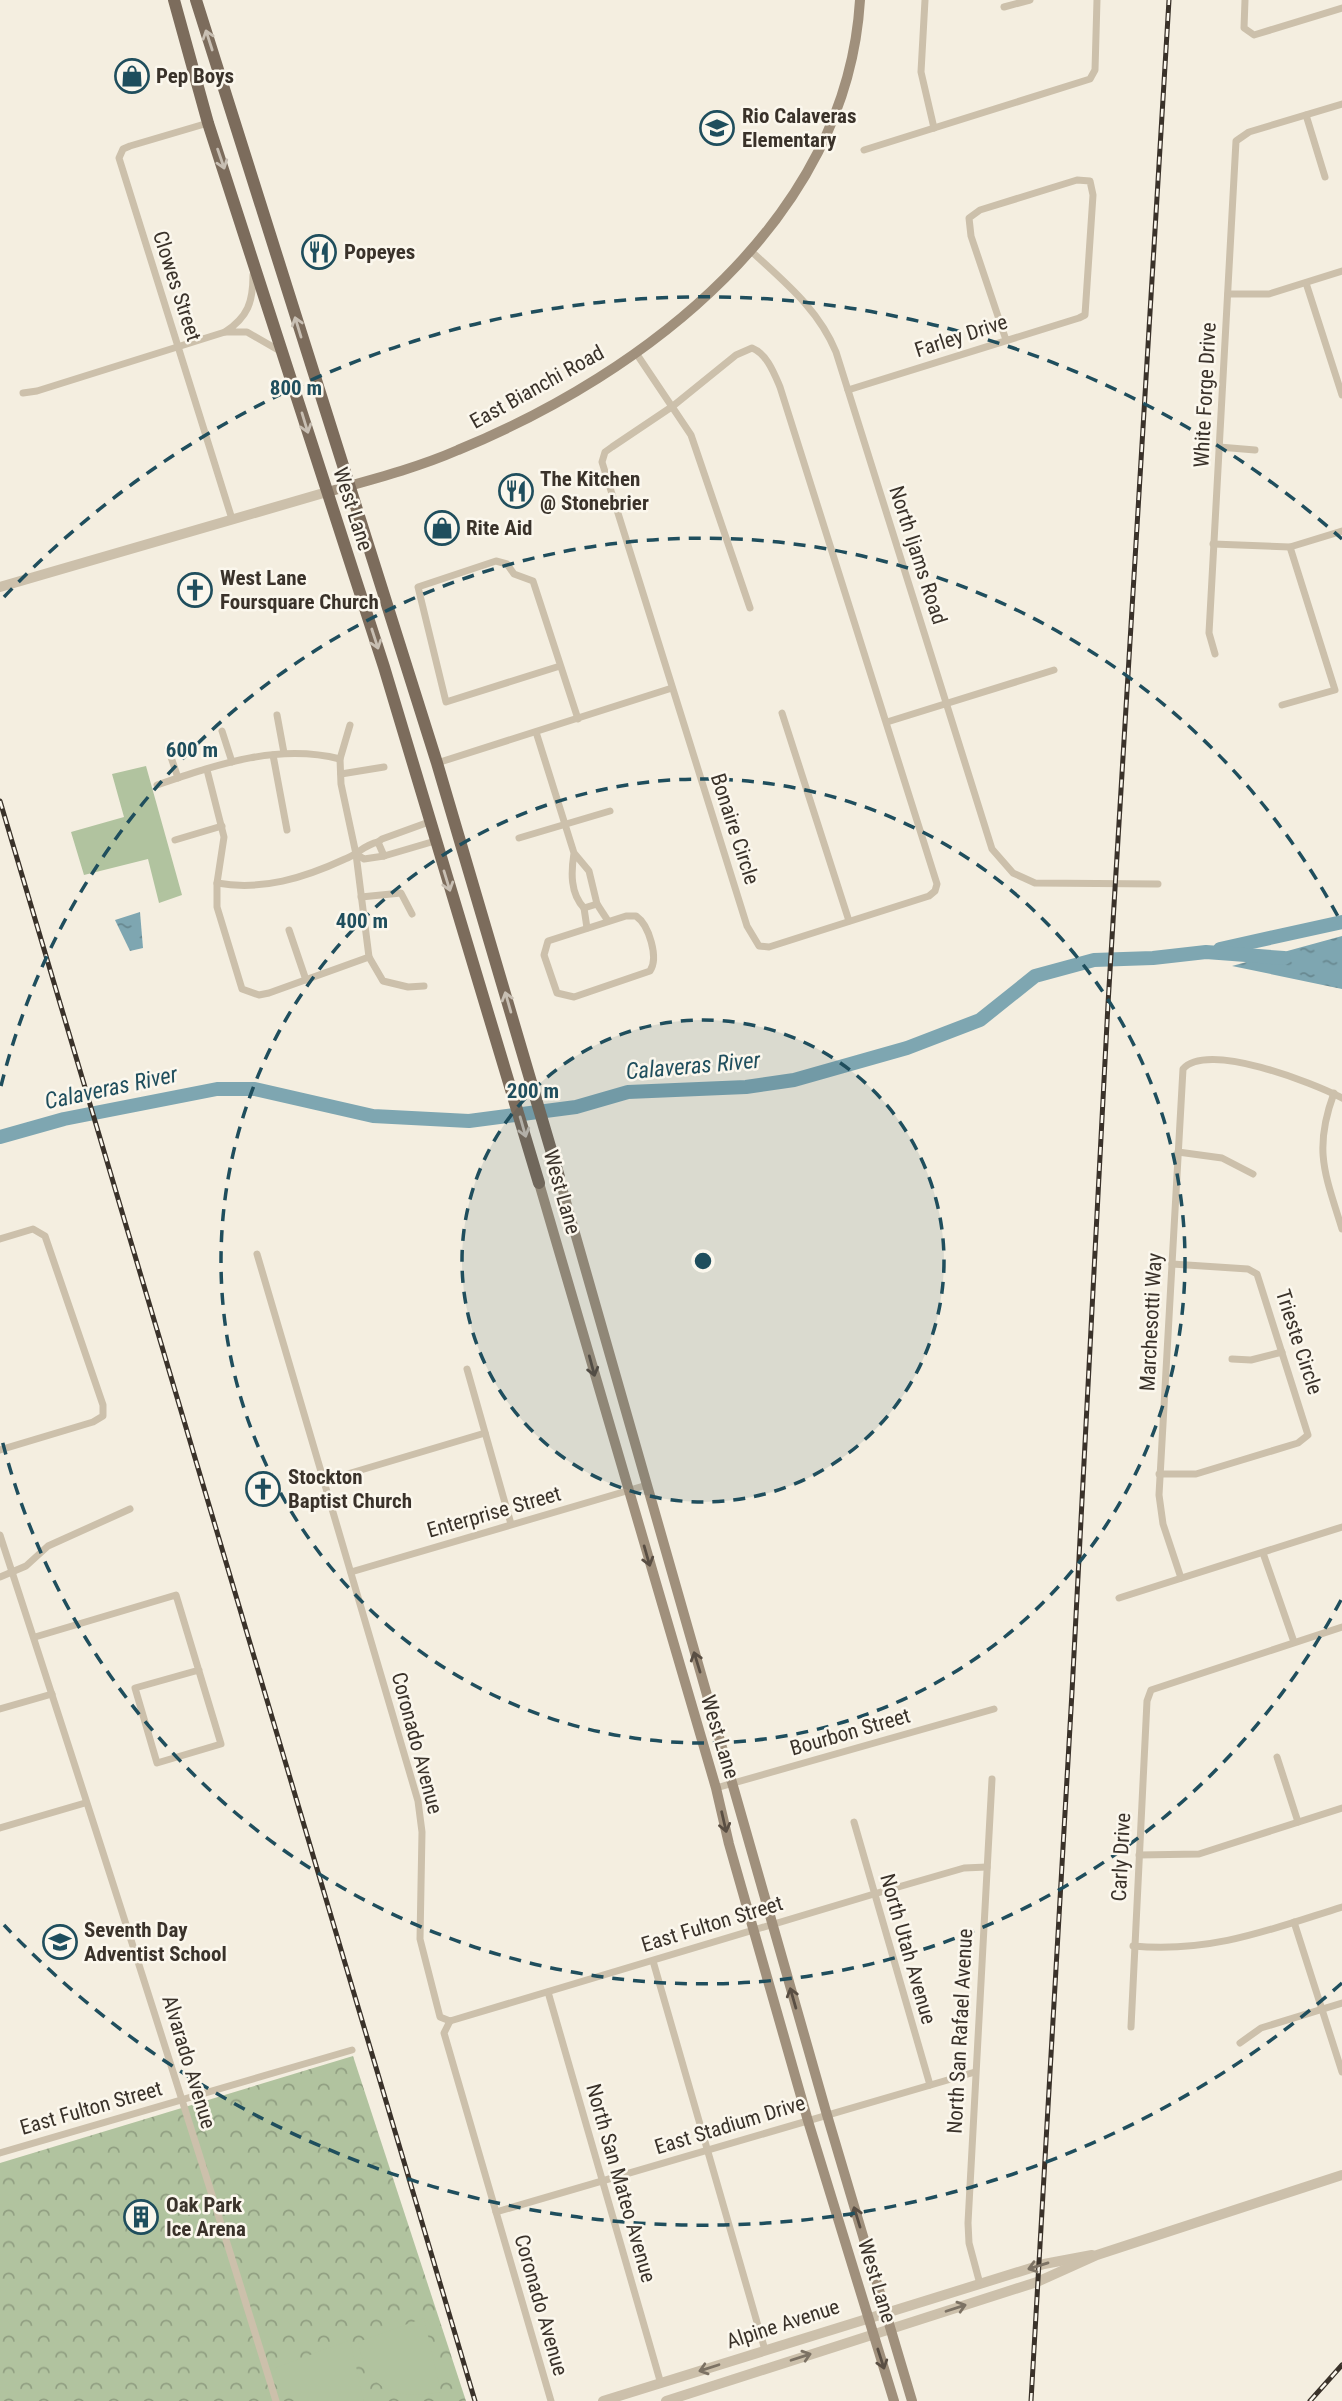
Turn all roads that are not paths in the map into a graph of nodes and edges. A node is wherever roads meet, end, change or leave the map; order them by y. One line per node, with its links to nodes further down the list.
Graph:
1 (173, 0): 12 (main road, West Lane)
2 (196, 0): 33 (main road, West Lane, one-way to 2)
3 (860, 0): 16 (main road, East Bianchi Road)
4 (925, 0): 13 (street)
5 (1030, 0): 8 (street)
6 (1097, 0): 13 (street)
7 (1245, 0): 9 (street)
8 (1004, 8)
9 (1342, 8)
10 (1342, 104): 11 (street)
11 (1306, 115): 15 (street); 20 (street, White Forge Drive)
12 (208, 123): 17 (main road, West Lane, one-way to 17); 23 (street, Clowes Street)
13 (934, 128): 14 (street)
14 (864, 150)
15 (1325, 177)
16 (750, 250): 25 (main road, East Bianchi Road); 27 (street, North Ijams Road)
17 (253, 257): 21 (street); 24 (main road, West Lane)
18 (1342, 271): 19 (street)
19 (1306, 284): 20 (street); 26 (street)
20 (1228, 294): 31 (street, White Forge Drive)
21 (225, 332): 23 (street); 24 (street)
22 (1006, 340): 22 (street, Farley Drive); 27 (street, Farley Drive)
23 (178, 348): 28 (street); 35 (street, Clowes Street)
24 (283, 353): 34 (main road, West Lane, one-way to 34)
25 (635, 353): 30 (street); 33 (main road, East Bianchi Road)
26 (1339, 373): 29 (street)
27 (848, 390): 45 (street, North Ijams Road)
28 (23, 393)
29 (1342, 395)
30 (673, 406): 40 (street); 44 (street, Bonaire Circle); 50 (street, Bonaire Circle)
31 (1219, 447): 32 (street); 37 (street, White Forge Drive)
32 (1255, 450)
33 (348, 486): 34 (main road, East Bianchi Road); 59 (main road, West Lane)
34 (327, 492): 35 (street, East Bianchi Road); 66 (main road, West Lane, one-way to 66)
35 (232, 519): 39 (street, East Bianchi Road)
36 (1342, 531): 38 (street)
37 (1213, 544): 38 (street); 41 (street, White Forge Drive)
38 (1290, 547): 46 (street)
39 (0, 587)
40 (750, 608)
41 (1215, 654)
42 (560, 666): 42 (street); 49 (street)
43 (1054, 670): 45 (street)
44 (671, 688): 49 (street); 84 (street, Bonaire Circle)
45 (946, 705): 50 (street); 78 (street, North Ijams Road)
46 (1282, 705)
47 (782, 713): 84 (street)
48 (277, 715): 55 (street)
49 (578, 719): 53 (street)
50 (887, 722): 84 (street, Bonaire Circle)
51 (350, 725): 57 (street)
52 (222, 732): 58 (street)
53 (536, 732): 59 (street); 67 (street)
54 (168, 748): 63 (street)
55 (284, 753): 56 (street); 57 (street)
56 (273, 755): 58 (street); 69 (street)
57 (340, 759): 62 (street)
58 (232, 762): 61 (street)
59 (437, 763): 94 (main road, West Lane, one-way to 59)
60 (384, 767): 62 (street)
61 (207, 770): 63 (street); 68 (street)
62 (341, 774): 75 (street)
63 (178, 778): 64 (street)
64 (157, 785)
65 (610, 811): 67 (street)
66 (429, 822): 72 (main road, West Lane); 73 (street)
67 (565, 824): 70 (street); 74 (street)
68 (222, 826): 71 (street); 77 (street)
69 (287, 830)
70 (519, 838)
71 (175, 839)
72 (435, 841): 76 (street); 95 (main road, West Lane, one-way to 95)
73 (378, 842): 75 (street); 76 (street)
74 (574, 853): 80 (street); 81 (street)
75 (356, 854): 76 (street); 77 (street); 79 (street)
76 (384, 856)
77 (217, 883): 88 (street)
78 (1158, 884)
79 (361, 897): 82 (street); 87 (street)
80 (597, 904): 81 (street); 83 (street)
81 (584, 908): 85 (street)
82 (412, 914)
83 (608, 921): 85 (street); 85 (street)
84 (849, 921)
85 (587, 928)
86 (289, 930): 88 (street)
87 (369, 957): 88 (street); 89 (street)
88 (306, 980)
89 (424, 986)
90 (1334, 1094): 91 (street); 92 (street, Marchesotti Way); 96 (street)
91 (1342, 1098)
92 (1178, 1152): 93 (street); 100 (street, Marchesotti Way)
93 (1253, 1174)
94 (559, 1177): 101 (main road, West Lane)
95 (539, 1183): 99 (main road, West Lane)
96 (1342, 1229)
97 (0, 1238): 108 (street)
98 (257, 1254): 110 (street, Coronado Avenue)
99 (560, 1254): 101 (main road); 102 (main road, West Lane)
100 (1172, 1264): 103 (street, Trieste Circle); 109 (street, Marchesotti Way)
101 (591, 1293): 106 (main road, West Lane)
102 (580, 1323): 106 (main road); 112 (main road, West Lane, one-way to 112)
103 (1282, 1352): 104 (street); 109 (street, Trieste Circle)
104 (1232, 1359)
105 (467, 1369): 107 (street)
106 (614, 1376): 111 (main road, West Lane)
107 (485, 1433): 110 (street); 114 (street)
108 (0, 1450)
109 (1159, 1474): 121 (street, Marchesotti Way)
110 (324, 1481): 118 (street, Coronado Avenue)
111 (647, 1485): 112 (street, Enterprise Street); 132 (main road, West Lane, one-way to 111)
112 (628, 1491): 114 (street, Enterprise Street); 133 (main road, West Lane, one-way to 133)
113 (130, 1509): 119 (street)
114 (511, 1524): 118 (street, Enterprise Street)
115 (1342, 1527): 117 (street)
116 (0, 1535): 119 (street, Alvarado Avenue)
117 (1263, 1553): 121 (street); 125 (street)
118 (351, 1572): 151 (street, Coronado Avenue)
119 (12, 1573): 120 (street); 124 (street, Alvarado Avenue)
120 (0, 1577)
121 (1181, 1578): 122 (street)
122 (1119, 1598)
123 (1342, 1626): 125 (street)
124 (35, 1637): 126 (street); 127 (street, Alvarado Avenue)
125 (1294, 1642): 139 (street, Carly Drive)
126 (198, 1670): 126 (street)
127 (52, 1694): 128 (street); 134 (street, Alvarado Avenue)
128 (0, 1709)
129 (994, 1709): 132 (street, Bourbon Street)
130 (1277, 1757): 137 (street)
131 (992, 1779): 140 (street, North San Rafael Avenue)
132 (731, 1784): 133 (street, Bourbon Street); 144 (main road, West Lane)
133 (716, 1788): 145 (main road, West Lane, one-way to 145)
134 (85, 1803): 138 (street); 158 (street, Alvarado Avenue)
135 (1342, 1808): 137 (street)
136 (854, 1822): 141 (street, North Utah Avenue)
137 (1298, 1822): 139 (street)
138 (0, 1828)
139 (1139, 1855): 146 (street, Carly Drive)
140 (987, 1867): 141 (street, East Fulton Street); 155 (street, North San Rafael Avenue)
141 (874, 1894): 144 (street, East Fulton Street); 157 (street, North Utah Avenue)
142 (1342, 1907): 143 (street)
143 (1294, 1922): 146 (street); 150 (street)
144 (772, 1923): 145 (street, East Fulton Street); 159 (main road, West Lane, one-way to 144)
145 (754, 1929): 147 (street, East Fulton Street); 160 (main road, West Lane)
146 (1133, 1946): 152 (street, Carly Drive)
147 (653, 1961): 148 (street, East Fulton Street); 161 (street)
148 (548, 1992): 151 (street, East Fulton Street); 164 (street, North San Mateo Avenue)
149 (1342, 2003): 150 (street)
150 (1322, 2009): 153 (street); 156 (street)
151 (450, 2021): 165 (street, Coronado Avenue)
152 (1131, 2027)
153 (1240, 2043)
154 (352, 2050): 158 (street, East Fulton Street)
155 (975, 2072): 157 (street, East Stadium Drive); 167 (street, North San Rafael Avenue)
156 (1342, 2072)
157 (930, 2085): 159 (street, East Stadium Drive)
158 (182, 2100): 162 (street, East Fulton Street); 174 (street, Alvarado Avenue)
159 (827, 2115): 160 (street, East Stadium Drive); 168 (main road, West Lane, one-way to 159)
160 (808, 2121): 161 (street, East Stadium Drive); 169 (main road, West Lane)
161 (708, 2151): 164 (street, East Stadium Drive); 172 (street)
162 (0, 2153)
163 (1342, 2175): 166 (street, Alpine Avenue)
164 (601, 2181): 165 (street, East Stadium Drive); 173 (street, North San Mateo Avenue)
165 (496, 2212): 175 (street, Coronado Avenue)
166 (1097, 2255): 167 (street, Alpine Avenue, one-way to 167); 170 (street, Alpine Avenue, one-way to 166)
167 (980, 2284): 168 (street, Alpine Avenue)
168 (886, 2312): 169 (street, Alpine Avenue); 170 (main road, West Lane)
169 (867, 2317): 171 (main road, West Lane); 172 (street, Alpine Avenue)
170 (891, 2329): 171 (street, Alpine Avenue); 179 (main road, West Lane)
171 (873, 2334): 177 (street, Alpine Avenue, one-way to 171); 178 (main road, West Lane, one-way to 178)
172 (765, 2350): 173 (street, Alpine Avenue, one-way to 173)
173 (661, 2384): 176 (street, Alpine Avenue)
174 (275, 2401)
175 (551, 2401)
176 (603, 2401)
177 (666, 2401)
178 (894, 2401)
179 (912, 2401)

